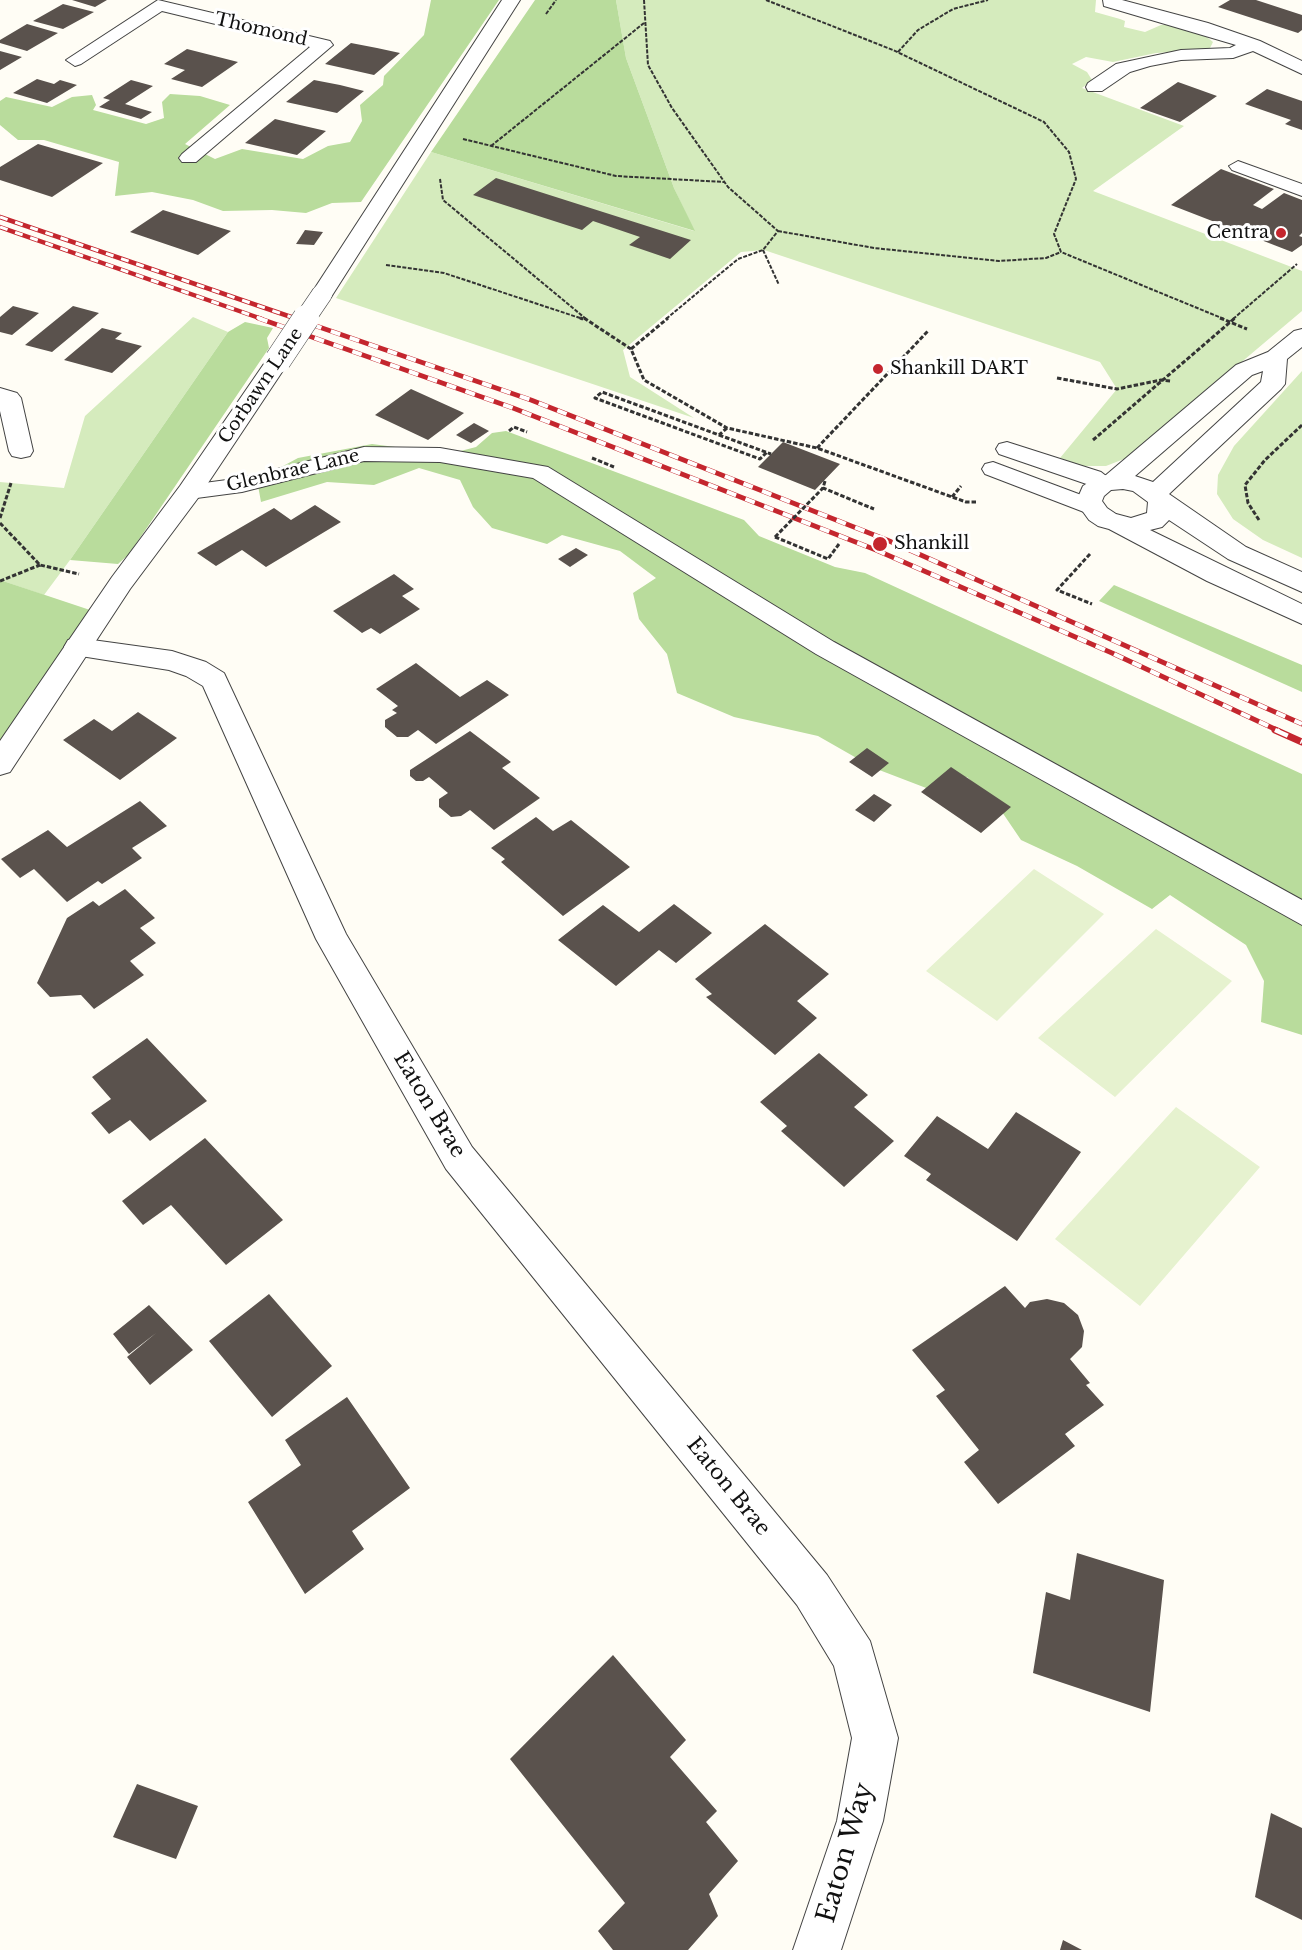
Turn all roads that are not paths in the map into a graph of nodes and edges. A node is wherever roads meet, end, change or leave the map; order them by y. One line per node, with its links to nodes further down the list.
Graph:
1 (511, 0): 18 (street, Corbawn Lane, bridge)
2 (1110, 2): 4 (street)
3 (162, 3): 5 (street, Thomond); 8 (street, Thomond)
4 (1254, 45): 6 (street); 7 (street)
5 (75, 60)
6 (1302, 68)
7 (1101, 77)
8 (189, 158)
9 (1238, 166): 10 (lane)
10 (1302, 190)
11 (1302, 336): 12 (street)
12 (1276, 357): 17 (street); 19 (street)
13 (0, 395): 15 (street)
14 (1007, 449): 17 (lane)
15 (21, 451)
16 (993, 469): 20 (lane)
17 (1109, 483): 19 (street); 20 (street)
18 (189, 492): 24 (street, Corbawn Lane); 26 (lane, Glenbrae Lane)
19 (1158, 499): 21 (street); 22 (street)
20 (1092, 507): 21 (street)
21 (1119, 524): 23 (street)
22 (1302, 583)
23 (1302, 615)
24 (78, 648): 25 (street, Corbawn Lane); 27 (street, Eaton Brae)
25 (0, 764)
26 (1302, 914)
27 (812, 1590): 28 (street, Eaton Way)
28 (818, 1950)

